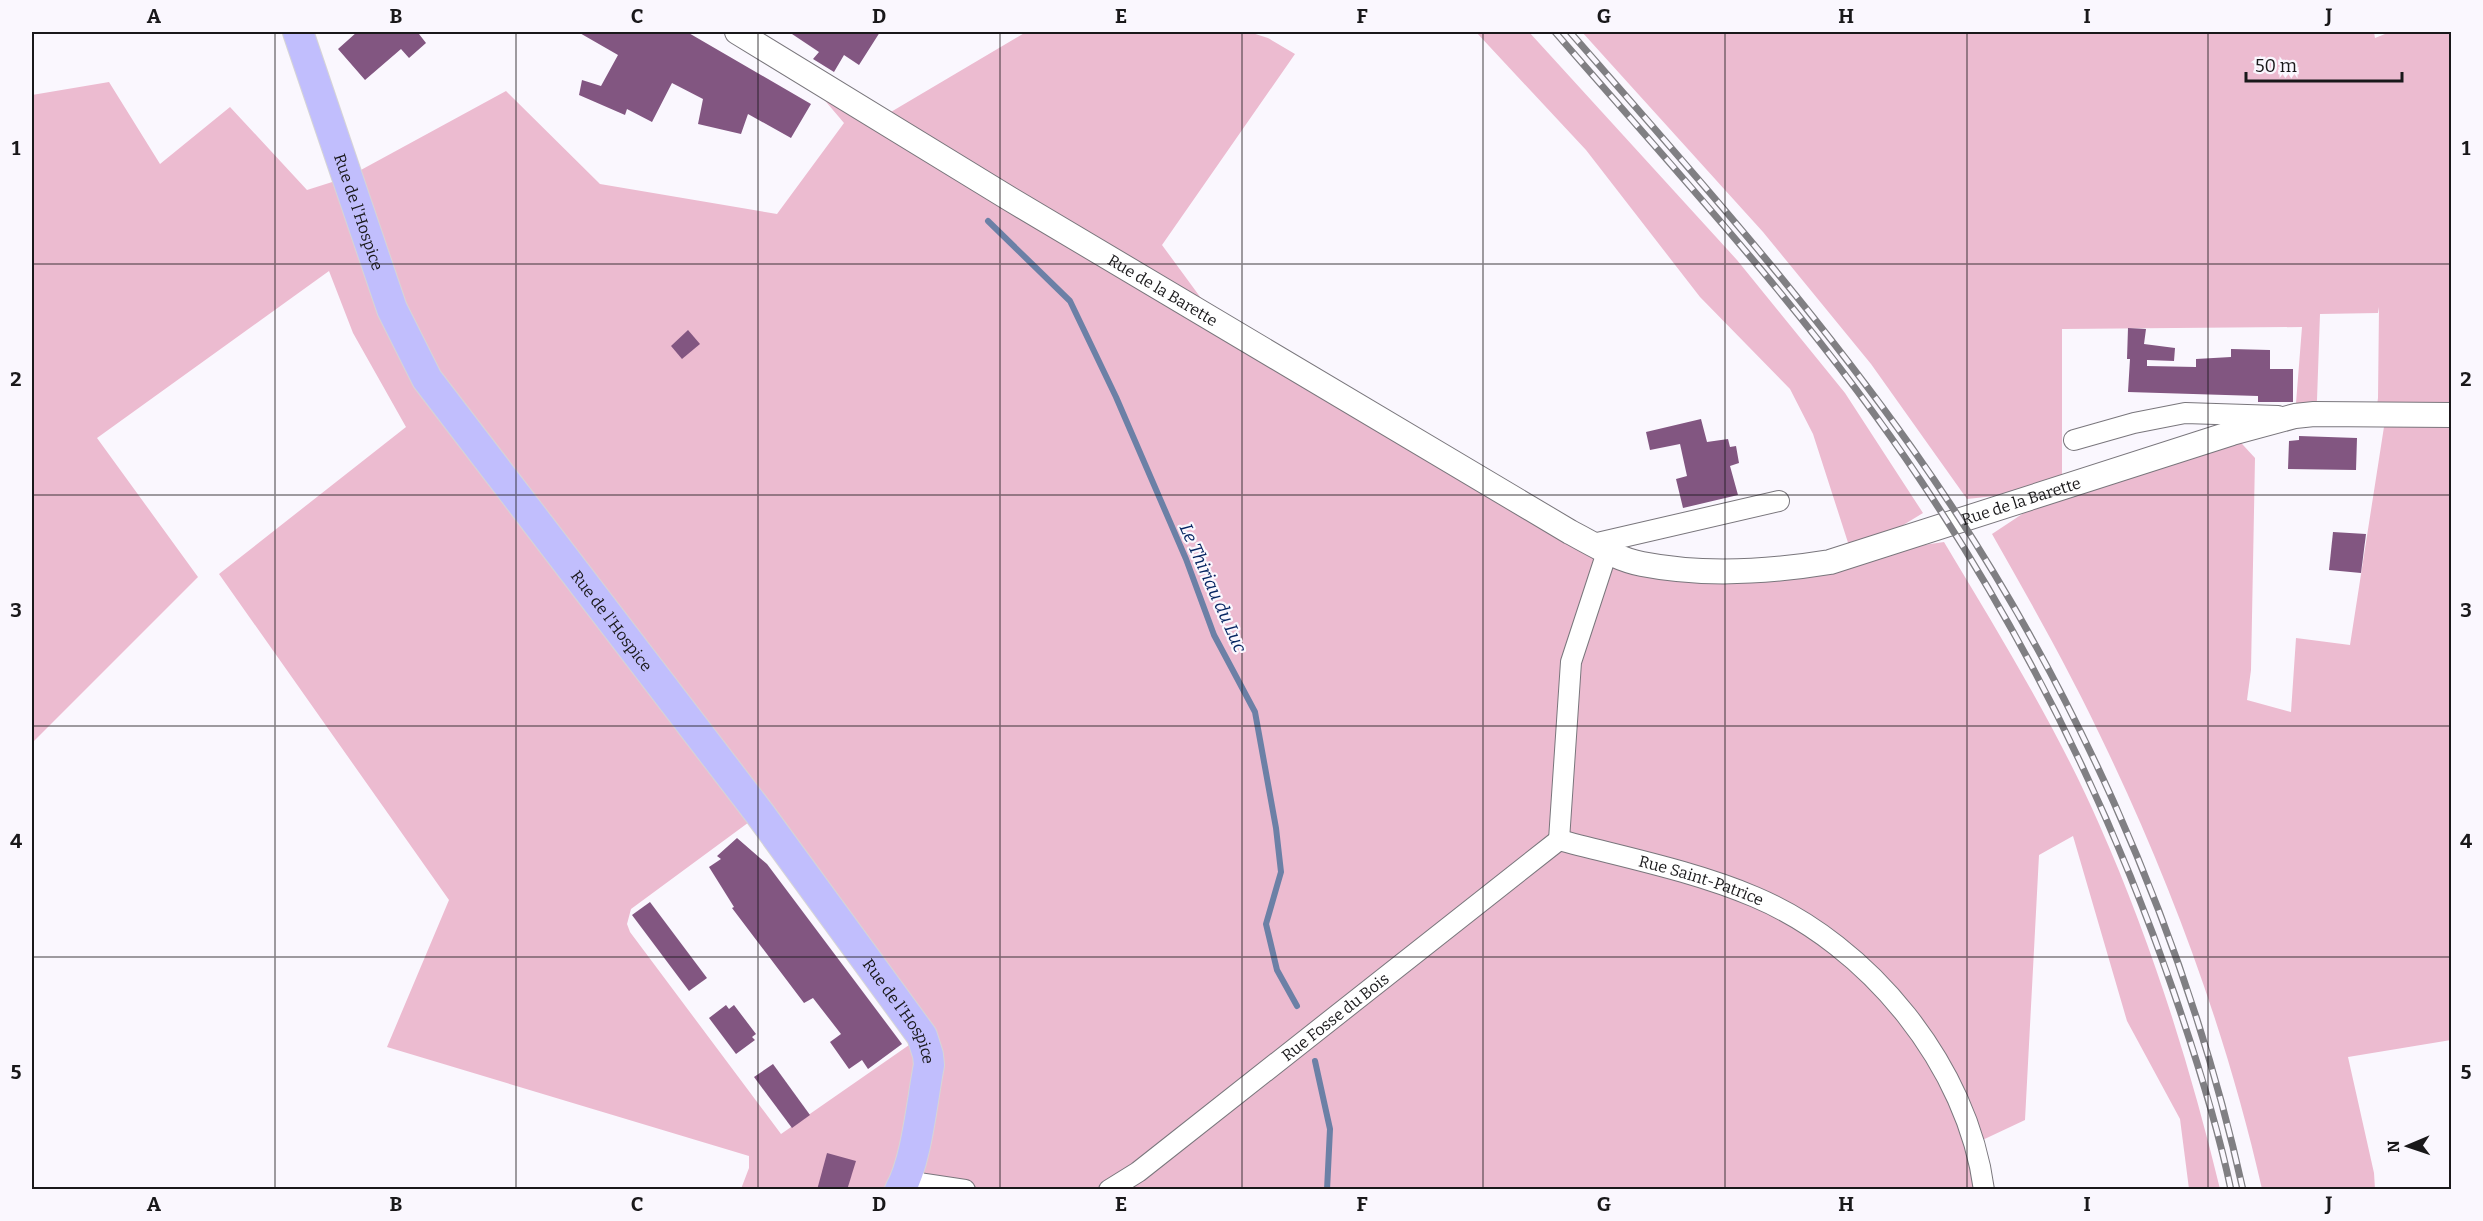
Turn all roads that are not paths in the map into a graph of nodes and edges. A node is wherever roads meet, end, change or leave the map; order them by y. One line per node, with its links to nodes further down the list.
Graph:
1 (298, 32): 9 (main road, Rue de l'Hospice)
2 (737, 32): 7 (street, Rue de la Barette)
3 (2451, 415): 4 (street, Rue de la Barette)
4 (2295, 416): 5 (street); 7 (street, Rue de la Barette)
5 (2074, 440)
6 (1779, 501): 7 (street)
7 (1600, 548): 8 (street)
8 (1559, 840): 11 (street, Rue Fosse du Bois); 12 (street, Rue Saint-Patrice)
9 (902, 1185): 10 (street)
10 (965, 1190)
11 (1109, 1190)
12 (1984, 1190)

